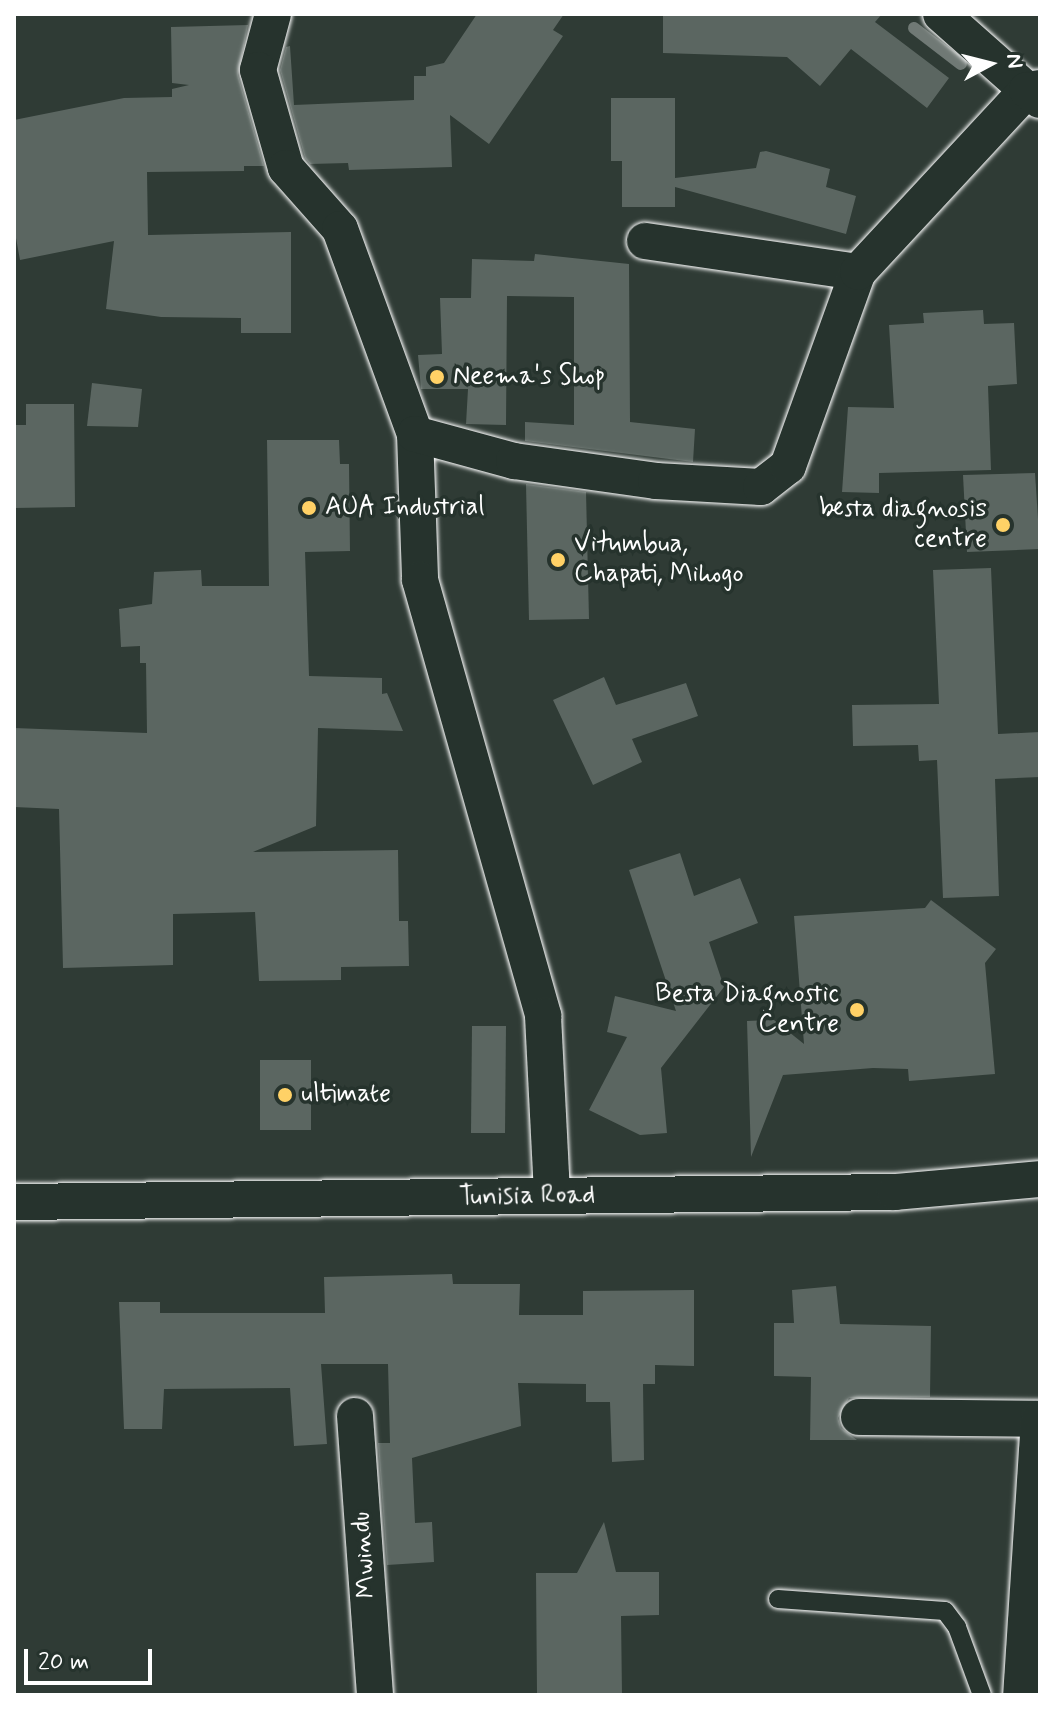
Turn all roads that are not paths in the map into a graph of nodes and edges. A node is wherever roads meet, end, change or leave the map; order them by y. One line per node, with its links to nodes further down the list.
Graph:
1 (273, 14): 6 (street)
2 (941, 14): 3 (street)
3 (1036, 93): 5 (street)
4 (645, 241): 5 (street)
5 (858, 272): 6 (street)
6 (415, 434): 8 (street)
7 (1040, 1179): 8 (street, Tunisia Road)
8 (552, 1196): 9 (street, Tunisia Road)
9 (14, 1202)
10 (355, 1416): 14 (street, Mwindu)
11 (859, 1417): 12 (street)
12 (1039, 1419): 16 (street)
13 (778, 1599): 15 (lane)
14 (375, 1695)
15 (982, 1695)
16 (1021, 1695)

